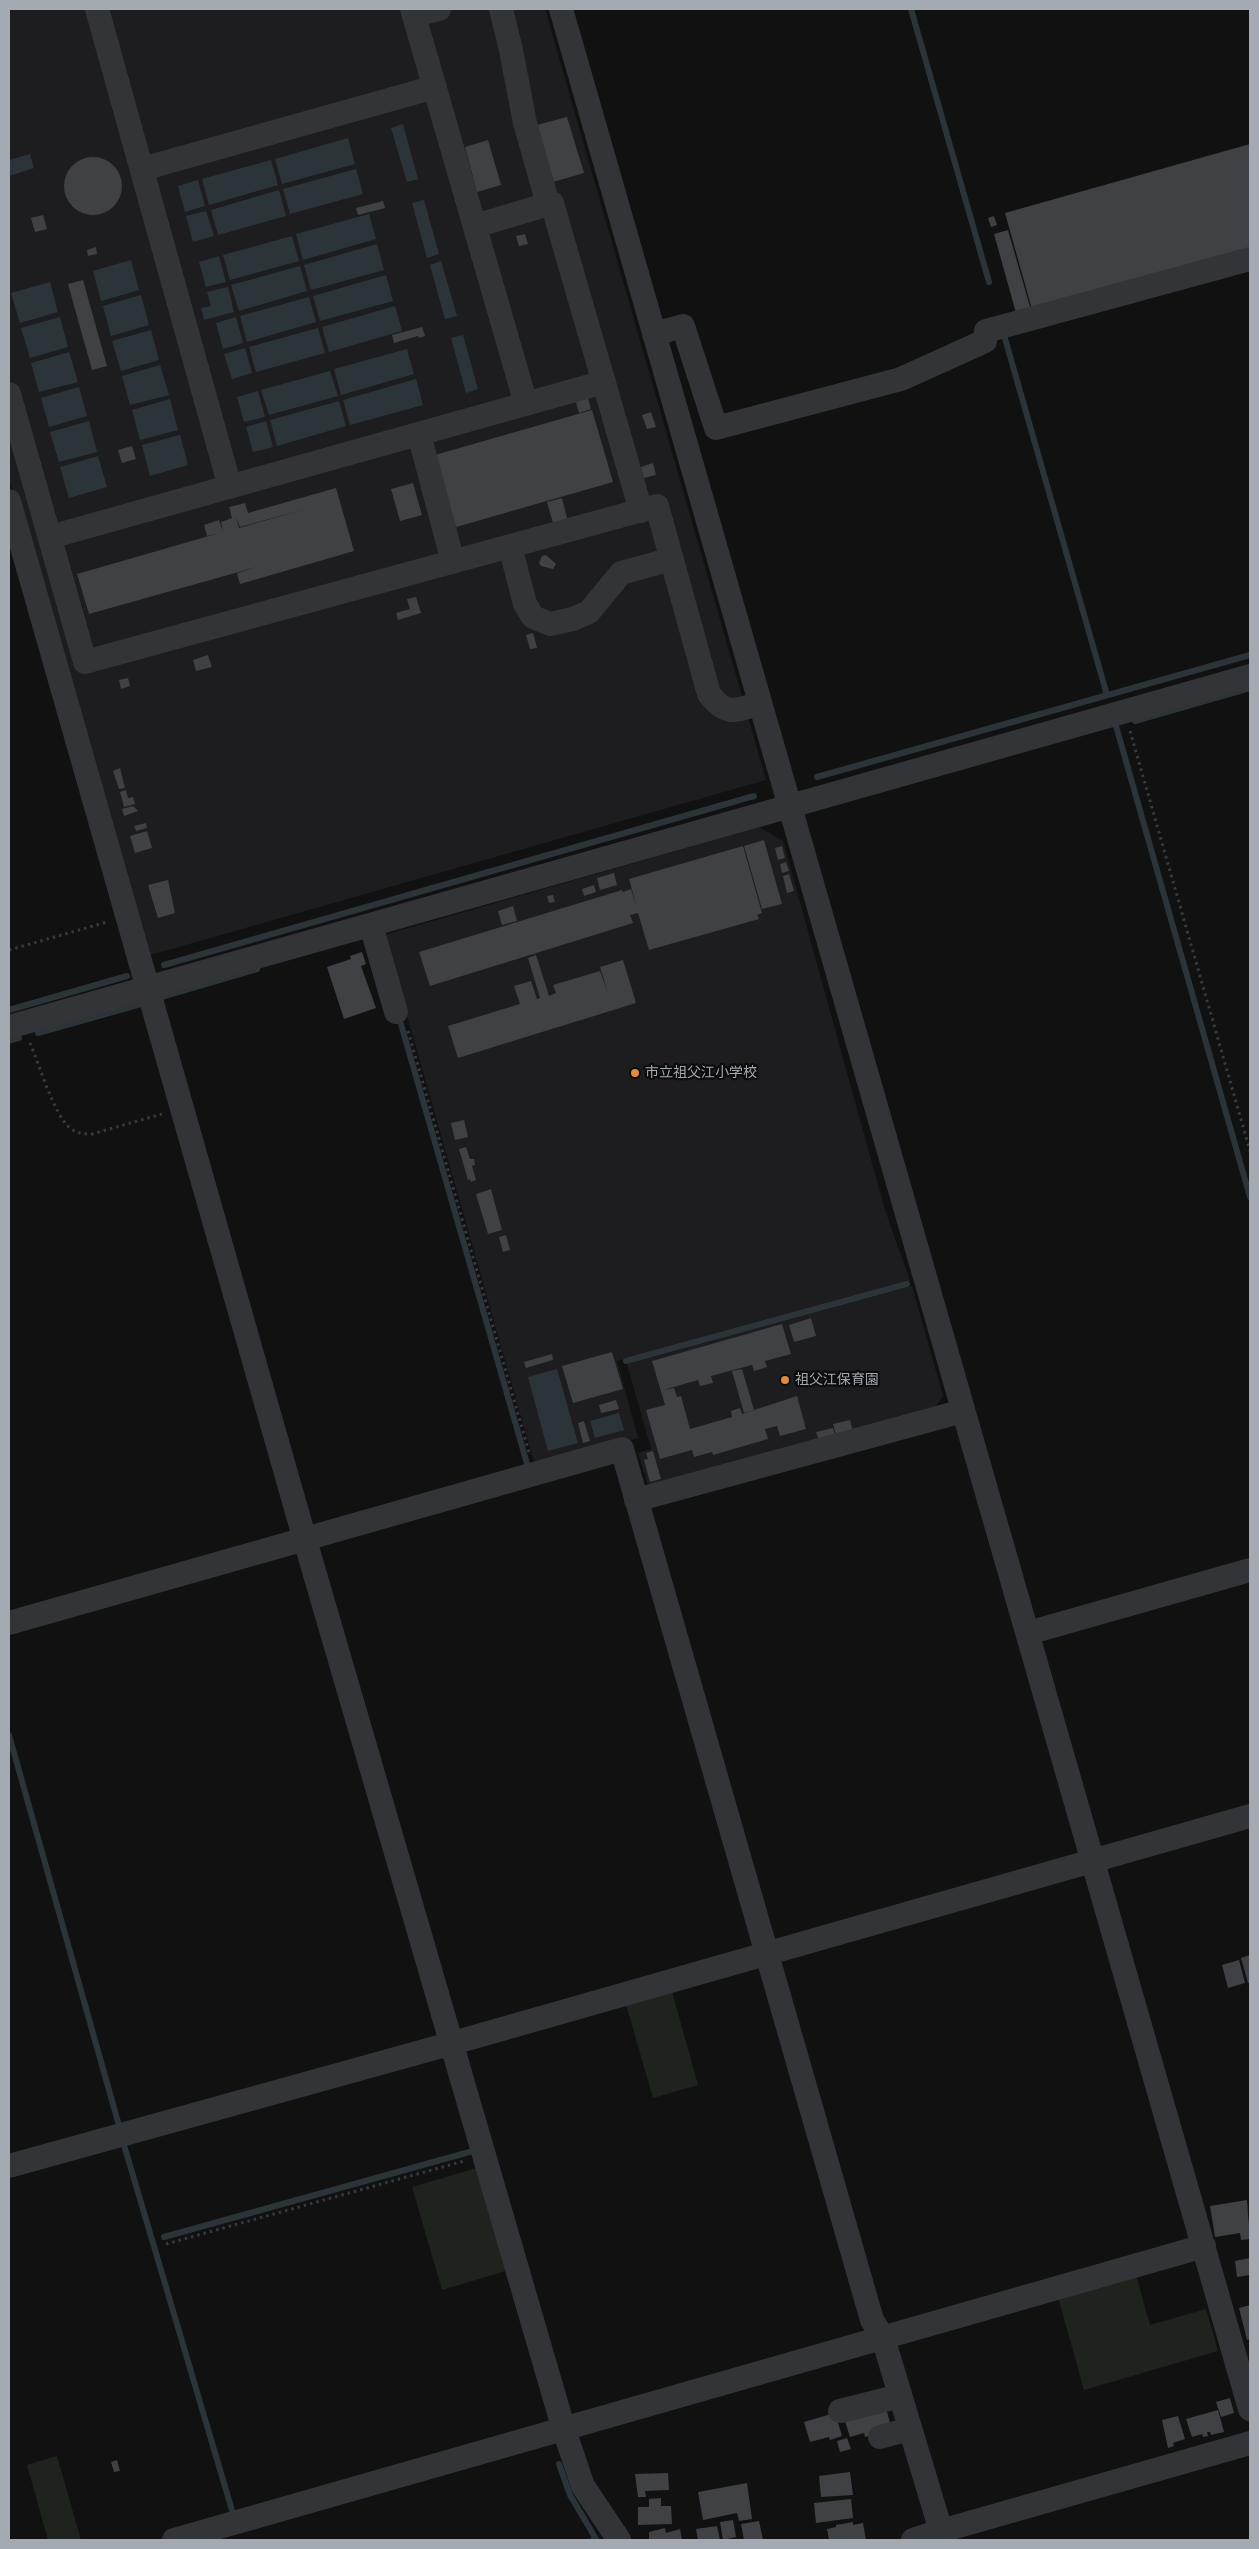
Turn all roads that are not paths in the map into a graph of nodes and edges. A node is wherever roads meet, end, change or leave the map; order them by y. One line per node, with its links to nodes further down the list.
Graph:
1 (97, 9): 7 (street)
2 (439, 9): 5 (street)
3 (501, 9): 8 (street)
4 (561, 9): 11 (street)
5 (413, 12): 6 (street)
6 (435, 87): 7 (street); 9 (street)
7 (142, 169): 16 (street)
8 (548, 204): 9 (street); 12 (street)
9 (475, 226): 14 (street)
10 (1250, 259): 11 (street)
11 (654, 334): 24 (street)
12 (604, 382): 14 (street); 18 (street)
13 (9, 394): 19 (street)
14 (526, 404): 15 (street)
15 (419, 434): 16 (street); 22 (street)
16 (230, 487): 19 (street)
17 (9, 501): 27 (street)
18 (641, 511): 20 (street); 21 (street)
19 (50, 537): 22 (street)
20 (510, 546): 21 (street); 22 (street)
21 (672, 559): 24 (street)
22 (453, 562)
23 (1250, 676): 25 (street)
24 (759, 704): 25 (street)
25 (788, 806): 26 (street); 30 (street)
26 (371, 925): 27 (street); 28 (street)
27 (147, 989): 29 (street); 32 (street)
28 (396, 1012)
29 (16, 1025)
30 (964, 1410): 31 (street); 35 (street)
31 (636, 1500): 32 (street); 38 (street)
32 (305, 1540): 34 (street); 39 (street)
33 (1250, 1570): 35 (street)
34 (9, 1623)
35 (1028, 1633): 37 (street)
36 (1250, 1816): 37 (street)
37 (1094, 1859): 38 (street); 41 (street)
38 (767, 1954): 39 (street); 42 (street)
39 (453, 2043): 40 (street); 48 (street)
40 (9, 2166)
41 (1204, 2246): 42 (street); 43 (street)
42 (883, 2338): 44 (street); 48 (street)
43 (1244, 2363): 45 (street)
44 (900, 2396): 46 (street); 47 (street)
45 (1250, 2409)
46 (840, 2412)
47 (910, 2429): 49 (street); 51 (street)
48 (564, 2430): 52 (street); 53 (street)
49 (880, 2437)
50 (1250, 2443): 51 (street)
51 (941, 2531): 54 (street)
52 (174, 2540)
53 (619, 2540)
54 (913, 2540)

